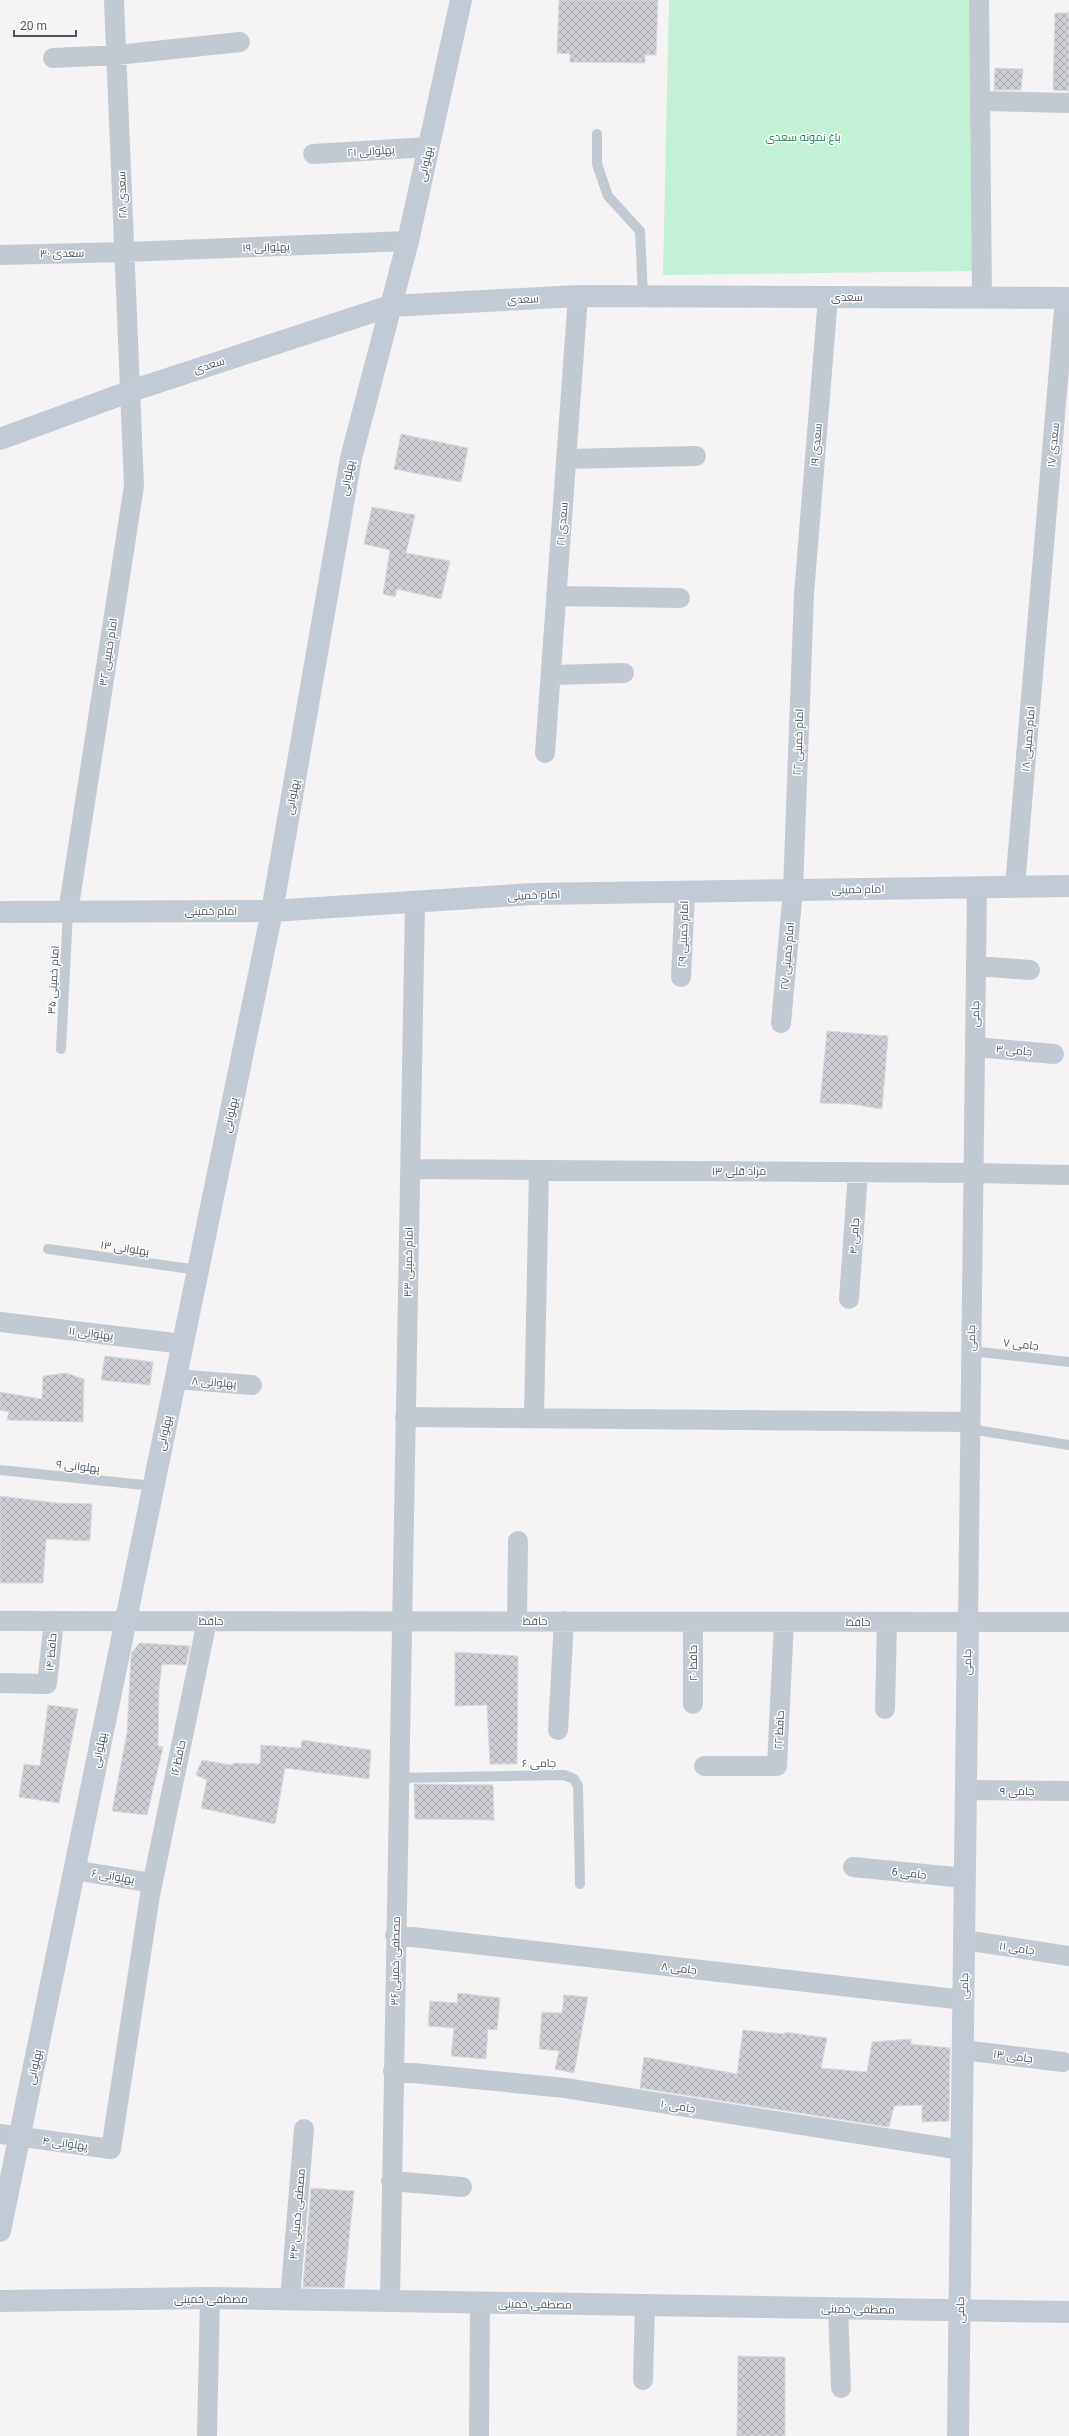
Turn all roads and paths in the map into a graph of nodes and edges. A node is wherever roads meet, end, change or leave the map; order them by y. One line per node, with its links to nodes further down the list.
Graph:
1 (114, 0): 5 (street, سعدی ۲۸)
2 (461, 0): 10 (main road, پهلوانی)
3 (978, 0): 7 (street)
4 (240, 42): 5 (street)
5 (116, 55): 6 (street); 13 (street, سعدی ۲۸)
6 (53, 58)
7 (980, 102): 8 (street); 18 (street)
8 (1069, 103)
9 (597, 134): 16 (lane)
10 (429, 147): 11 (street, پهلوانی ۲۱); 12 (main road, پهلوانی)
11 (313, 154)
12 (408, 241): 13 (street, پهلوانی ۱۹); 20 (main road, پهلوانی)
13 (125, 252): 14 (street, سعدی ۳۰); 21 (street, سعدی ۲۸)
14 (0, 255)
15 (578, 296): 16 (main road, سعدی); 20 (main road, سعدی); 24 (street, سعدی ۲۱)
16 (643, 296): 17 (main road, سعدی)
17 (828, 297): 18 (main road, سعدی); 26 (street, سعدی ۱۹)
18 (982, 298): 19 (main road, سعدی)
19 (1067, 298): 25 (street, سعدی ۱۷)
20 (390, 306): 21 (main road, سعدی); 38 (main road, پهلوانی)
21 (131, 391): 22 (main road, سعدی); 40 (street, امام خمینی ۳۲)
22 (0, 440)
23 (696, 456): 24 (street)
24 (566, 459): 27 (street, سعدی ۲۱)
25 (1040, 592): 32 (street, امام خمینی ۱۸)
26 (804, 594): 35 (street, امام خمینی ۲۲)
27 (556, 596): 28 (street); 30 (street, سعدی ۲۱)
28 (680, 598)
29 (624, 673): 30 (street)
30 (551, 675): 31 (street, سعدی ۲۱)
31 (545, 753)
32 (1015, 886): 33 (main road, امام خمینی); 34 (main road, امام خمینی)
33 (1069, 886)
34 (977, 887): 35 (main road, امام خمینی); 41 (street, جامی)
35 (793, 890): 36 (main road, امام خمینی); 44 (street, امام خمینی ۲۷)
36 (684, 892): 37 (main road, امام خمینی); 43 (street, امام خمینی ۲۹)
37 (415, 902): 38 (main road, امام خمینی); 48 (street, امام خمینی ۳۳)
38 (272, 911): 40 (main road, امام خمینی); 54 (main road, پهلوانی)
39 (0, 912): 40 (main road, امام خمینی)
40 (68, 912): 46 (lane, امام خمینی ۳۵)
41 (976, 966): 42 (street); 45 (street, جامی)
42 (1030, 970)
43 (681, 977)
44 (781, 1023)
45 (974, 1047): 47 (street, جامی ۳); 51 (street, جامی)
46 (61, 1049)
47 (1054, 1054)
48 (410, 1170): 49 (street, مراد قلی ۱۳); 62 (street, امام خمینی ۳۳)
49 (539, 1170): 50 (street, مراد قلی ۱۳); 63 (street)
50 (858, 1172): 51 (street, مراد قلی ۱۳); 55 (street, جامی ۴)
51 (973, 1173): 52 (street, مراد قلی ۱۳); 58 (street, جامی)
52 (1069, 1175)
53 (48, 1248): 54 (lane, پهلوانی ۱۳)
54 (198, 1270): 57 (main road, پهلوانی)
55 (849, 1299)
56 (0, 1322): 57 (street, پهلوانی ۱۱)
57 (183, 1344): 60 (main road, پهلوانی)
58 (971, 1351): 59 (lane, جامی ۷); 64 (street, جامی)
59 (1069, 1362)
60 (176, 1379): 61 (street, پهلوانی ۸); 67 (main road, پهلوانی)
61 (252, 1385)
62 (405, 1417): 63 (street); 73 (street, امام خمینی ۳۳)
63 (534, 1418): 64 (street)
64 (970, 1426): 65 (lane); 79 (street, جامی)
65 (1069, 1445)
66 (0, 1470): 67 (lane, پهلوانی ۹)
67 (153, 1486): 71 (main road, پهلوانی)
68 (518, 1541): 74 (street)
69 (0, 1621): 70 (street, حافظ)
70 (54, 1621): 71 (street, حافظ); 81 (street, حافظ ۱۴)
71 (125, 1621): 72 (street, حافظ); 90 (main road, پهلوانی)
72 (207, 1621): 73 (street, حافظ); 93 (street, حافظ ۱۶)
73 (401, 1621): 74 (street, حافظ); 86 (street, مصطفی خمینی ۳۶)
74 (517, 1621): 75 (street, حافظ)
75 (564, 1622): 76 (street, حافظ); 84 (street)
76 (693, 1622): 77 (street, حافظ); 82 (street, حافظ ۲۰)
77 (784, 1622): 78 (street, حافظ); 85 (street, حافظ ۲۲)
78 (887, 1622): 79 (street, حافظ); 83 (street)
79 (968, 1622): 80 (street, حافظ); 87 (main road, جامی)
80 (1069, 1622)
81 (0, 1683)
82 (693, 1704)
83 (885, 1709)
84 (558, 1730)
85 (704, 1766)
86 (398, 1778): 92 (lane, جامی ۶); 94 (street, مصطفی خمینی ۳۶)
87 (966, 1790): 88 (street, جامی ۹); 91 (main road, جامی)
88 (1069, 1791)
89 (853, 1867): 91 (street, جامی 6)
90 (74, 1870): 93 (street, پهلوانی ۶); 102 (main road, پهلوانی)
91 (965, 1878): 95 (main road, جامی)
92 (580, 1884)
93 (151, 1889): 103 (street, حافظ ۱۶)
94 (395, 1935): 97 (street, جامی ۸); 100 (street, مصطفی خمینی ۳۶)
95 (964, 1940): 96 (street, جامی ۱۱); 97 (main road, جامی)
96 (1069, 1956)
97 (964, 2000): 98 (main road, جامی)
98 (963, 2050): 99 (street, جامی ۱۳); 104 (main road, جامی)
99 (1063, 2062)
100 (393, 2071): 104 (street, جامی ۱۰); 105 (street, مصطفی خمینی ۳۶)
101 (304, 2129): 109 (street, مصطفی خمینی ۳۴)
102 (10, 2136): 103 (street, پهلوانی ۴); 107 (main road, پهلوانی)
103 (111, 2149)
104 (962, 2150): 115 (main road, جامی)
105 (391, 2181): 106 (street); 111 (street, مصطفی خمینی ۳۶)
106 (462, 2187)
107 (0, 2231)
108 (210, 2298): 109 (main road, مصطفی خمینی); 110 (main road, مصطفی خمینی); 119 (street)
109 (290, 2300): 111 (main road, مصطفی خمینی)
110 (0, 2301)
111 (390, 2301): 112 (main road, مصطفی خمینی)
112 (480, 2303): 113 (main road, مصطفی خمینی); 120 (street)
113 (645, 2305): 114 (main road, مصطفی خمینی); 117 (street)
114 (838, 2308): 115 (main road, مصطفی خمینی); 118 (street)
115 (960, 2310): 116 (main road, مصطفی خمینی); 121 (main road, جامی)
116 (1069, 2312)
117 (643, 2380)
118 (841, 2388)
119 (207, 2436)
120 (479, 2436)
121 (958, 2436)

